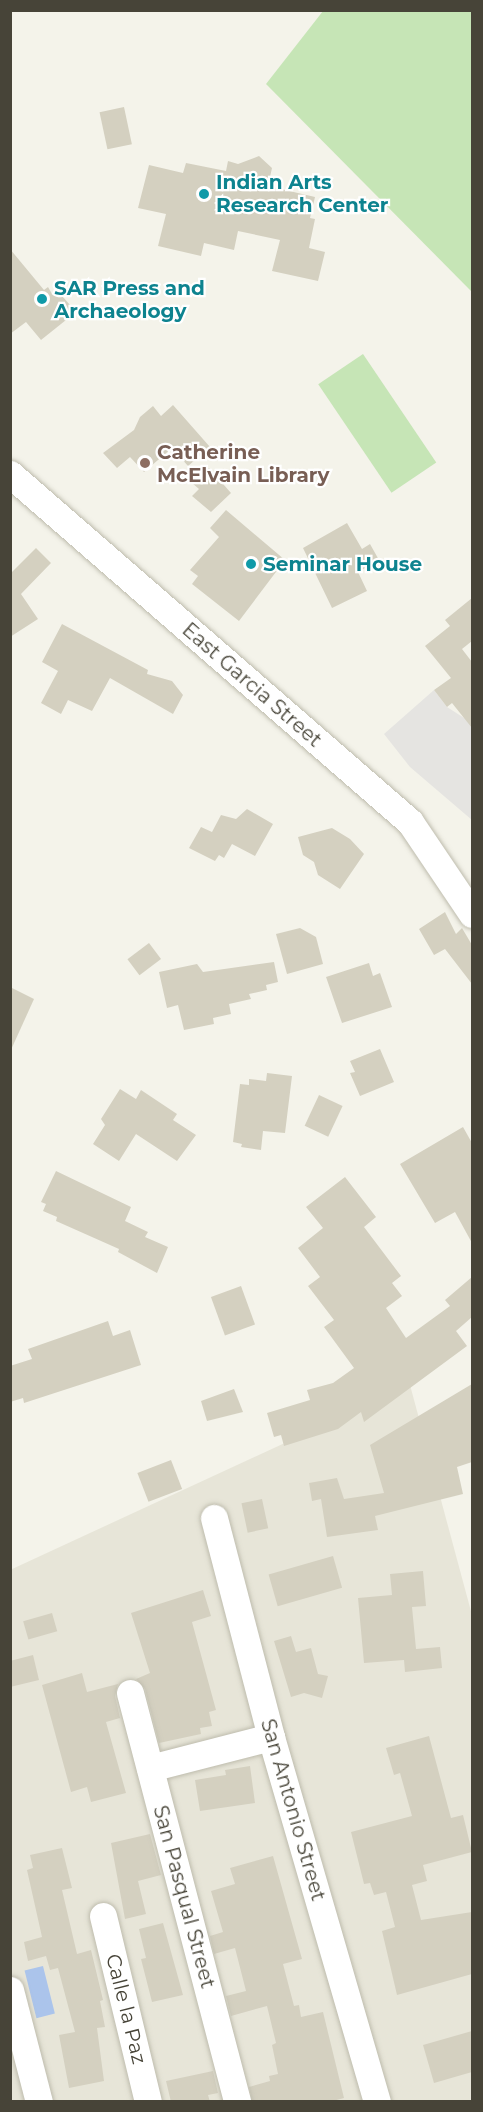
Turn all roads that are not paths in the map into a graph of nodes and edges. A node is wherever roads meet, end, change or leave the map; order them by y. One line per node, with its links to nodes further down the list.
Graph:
1 (10, 474): 2 (street, East Garcia Street)
2 (472, 914)
3 (214, 1518): 5 (street, San Antonio Street)
4 (130, 1693): 6 (street, San Pasqual Street)
5 (271, 1737): 6 (street); 12 (street, San Antonio Street)
6 (150, 1767): 11 (street, San Pasqual Street)
7 (103, 1916): 10 (street, Calle la Paz)
8 (10, 1990): 9 (street)
9 (39, 2102)
10 (148, 2102)
11 (237, 2102)
12 (376, 2102)

